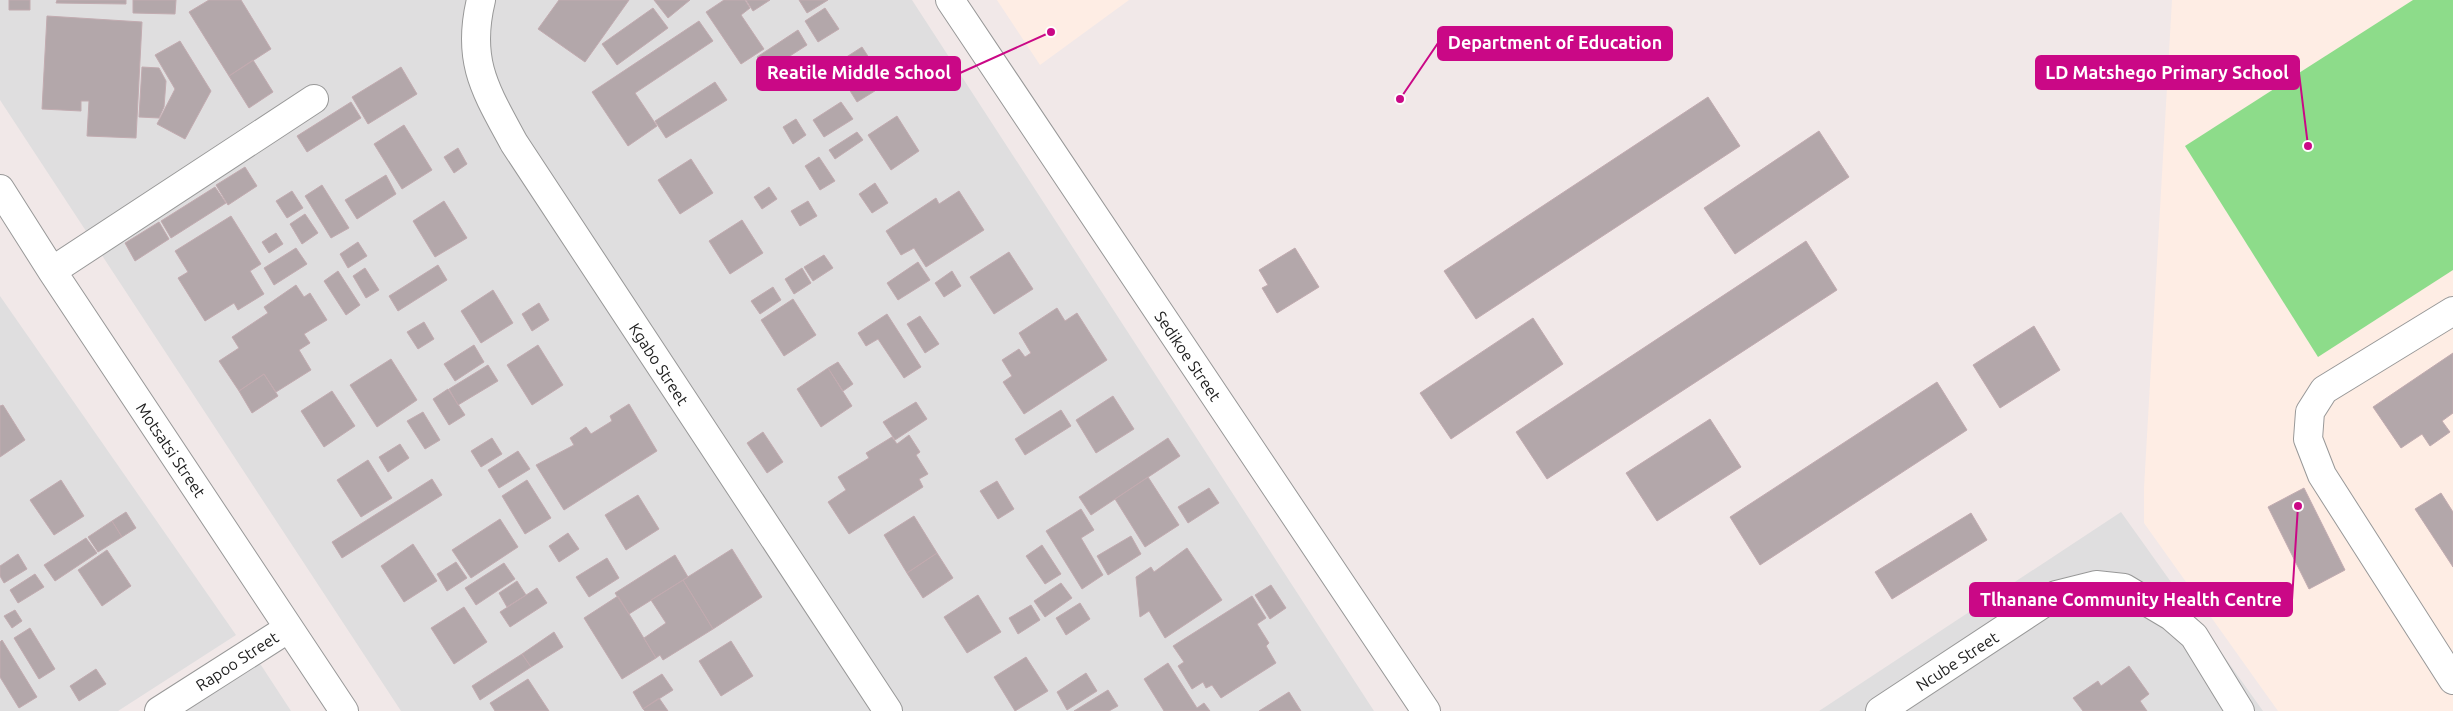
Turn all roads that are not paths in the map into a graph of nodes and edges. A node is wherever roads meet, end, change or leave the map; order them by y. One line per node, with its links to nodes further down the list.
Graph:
1 (481, 0): 11 (street, Kgabo Street)
2 (950, 0): 12 (street, Sedikoe Street)
3 (314, 99): 5 (street)
4 (0, 189): 5 (street, Motsatsi Street)
5 (52, 271): 7 (street, Motsatsi Street)
6 (2453, 311): 8 (street)
7 (289, 628): 9 (street, Rapoo Street); 10 (street, Motsatsi Street)
8 (2453, 680)
9 (159, 711)
10 (344, 711)
11 (888, 711)
12 (1426, 711)
13 (1880, 711): 14 (street, Ncube Street)
14 (2240, 711)

